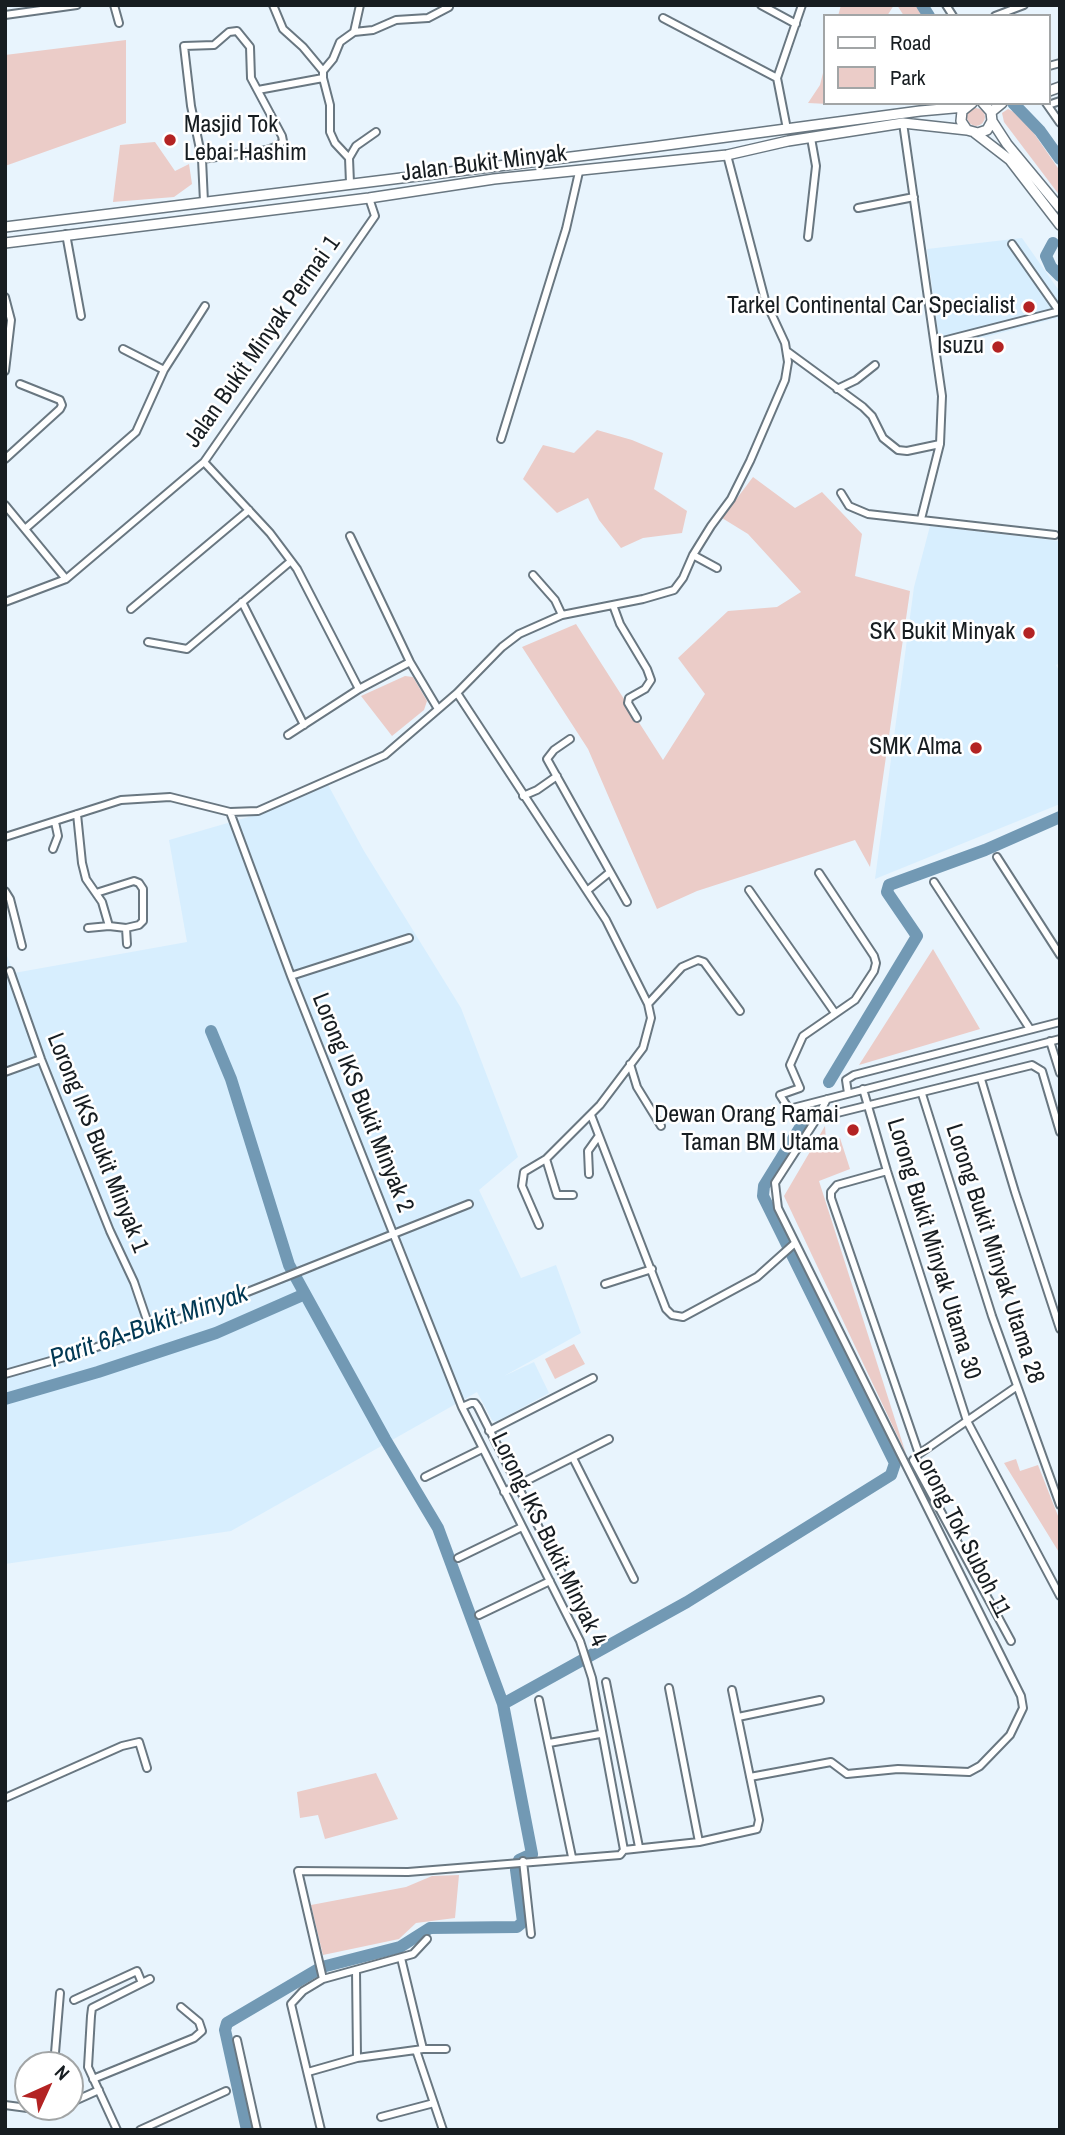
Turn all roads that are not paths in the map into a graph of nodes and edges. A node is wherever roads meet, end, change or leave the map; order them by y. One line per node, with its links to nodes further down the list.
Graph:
1 (77, 5): 9 (street)
2 (114, 5): 13 (street)
3 (273, 5): 16 (street)
4 (360, 5): 15 (street)
5 (761, 5): 14 (street)
6 (802, 5): 14 (street)
7 (1024, 5): 10 (street)
8 (449, 7): 15 (street)
9 (24, 9): 11 (street)
10 (1000, 14)
11 (5, 15)
12 (663, 18): 17 (street)
13 (119, 23)
14 (796, 24): 17 (street)
15 (354, 32): 16 (street)
16 (323, 74): 18 (street); 32 (street)
17 (777, 78): 27 (street)
18 (258, 90): 33 (street); 33 (street)
19 (962, 105): 27 (main road, Jalan Bukit Minyak)
20 (968, 105): 29 (main road)
21 (984, 105): 24 (main road)
22 (1000, 105): 24 (main road)
23 (1048, 105): 26 (street)
24 (992, 117): 29 (main road); 40 (main road)
25 (903, 123): 29 (main road, Jalan Bukit Minyak); 30 (main road, Jalan Bukit Minyak); 36 (street)
26 (1060, 123)
27 (787, 129): 35 (main road, Jalan Bukit Minyak)
28 (376, 132): 32 (street)
29 (971, 132): 43 (main road)
30 (811, 138): 31 (main road, Jalan Bukit Minyak); 46 (street)
31 (727, 155): 34 (main road, Jalan Bukit Minyak); 56 (street)
32 (349, 158): 35 (street)
33 (202, 159): 38 (street)
34 (579, 172): 37 (main road, Jalan Bukit Minyak); 62 (street)
35 (350, 183): 38 (main road, Jalan Bukit Minyak)
36 (914, 197): 39 (street); 54 (street)
37 (369, 198): 45 (main road, Jalan Bukit Minyak); 65 (street, Jalan Bukit Minyak Permai 1)
38 (204, 202): 41 (main road, Jalan Bukit Minyak)
39 (858, 208)
40 (1060, 208)
41 (63, 219): 42 (main road, Jalan Bukit Minyak); 45 (main road)
42 (43, 222): 44 (main road, Jalan Bukit Minyak); 47 (main road)
43 (1060, 225)
44 (5, 227)
45 (66, 234): 47 (main road, Jalan Bukit Minyak); 53 (street)
46 (807, 236)
47 (47, 237): 48 (main road, Jalan Bukit Minyak)
48 (5, 243)
49 (1012, 244): 52 (street)
50 (5, 297): 59 (street)
51 (205, 306): 58 (street)
52 (1059, 311): 54 (street)
53 (81, 316)
54 (935, 343): 63 (street)
55 (123, 349): 58 (street)
56 (788, 352): 61 (street); 73 (street)
57 (875, 365): 61 (street)
58 (164, 370): 70 (street)
59 (5, 371)
60 (20, 384): 64 (street)
61 (838, 389): 63 (street)
62 (501, 439)
63 (940, 444): 69 (street)
64 (5, 459)
65 (204, 462): 68 (street); 77 (street, Jalan Bukit Minyak Permai 1)
66 (841, 493): 69 (street)
67 (5, 505): 70 (street)
68 (249, 510): 74 (street); 81 (street)
69 (921, 519): 71 (street)
70 (25, 530): 77 (street)
71 (1055, 535)
72 (350, 537): 84 (street)
73 (693, 555): 75 (street); 80 (street)
74 (291, 561): 78 (street); 85 (street)
75 (716, 568)
76 (533, 575): 82 (street)
77 (66, 579): 79 (street, Jalan Bukit Minyak Permai 1)
78 (243, 602): 83 (street); 89 (street)
79 (5, 603)
80 (613, 605): 82 (street); 88 (street)
81 (131, 609)
82 (562, 615): 86 (street)
83 (148, 642)
84 (410, 662): 85 (street); 87 (street)
85 (359, 689): 89 (street)
86 (457, 694): 87 (street); 93 (street)
87 (438, 709): 94 (street)
88 (637, 718)
89 (304, 725): 90 (street)
90 (288, 735)
91 (570, 739): 92 (street)
92 (557, 776): 93 (street); 100 (street)
93 (523, 796): 103 (street)
94 (230, 813): 95 (street); 116 (street, Lorong IKS Bukit Minyak 2)
95 (77, 814): 96 (street); 106 (street)
96 (55, 822): 97 (street); 98 (street)
97 (5, 837)
98 (53, 849)
99 (997, 857): 114 (street)
100 (610, 872): 103 (street); 107 (street)
101 (819, 873): 119 (street)
102 (934, 882): 121 (street)
103 (588, 890): 117 (street)
104 (749, 890): 119 (street)
105 (5, 891): 113 (street)
106 (96, 893): 108 (street); 110 (street)
107 (627, 902)
108 (109, 926): 109 (street); 110 (street)
109 (88, 928)
110 (126, 928): 112 (street)
111 (409, 938): 116 (street)
112 (127, 944)
113 (22, 946)
114 (1060, 955)
115 (10, 971): 124 (street, Lorong IKS Bukit Minyak 1)
116 (291, 976): 145 (street, Lorong IKS Bukit Minyak 2)
117 (648, 1004): 118 (street); 125 (street)
118 (740, 1011)
119 (835, 1013): 132 (street)
120 (1060, 1021): 121 (street)
121 (1030, 1029): 130 (street)
122 (1060, 1039): 123 (street)
123 (1050, 1041): 127 (street); 129 (street)
124 (41, 1059): 126 (street); 149 (street, Lorong IKS Bukit Minyak 1)
125 (630, 1064): 134 (street); 136 (street)
126 (5, 1072)
127 (1060, 1073)
128 (981, 1079): 131 (street); 137 (street); 150 (street)
129 (863, 1089): 130 (street); 133 (street, Lorong Bukit Minyak Utama 30)
130 (848, 1093): 132 (street)
131 (922, 1094): 133 (street); 153 (street, Lorong Bukit Minyak Utama 28)
132 (827, 1099): 135 (street, Lorong Tok Suboh 11)
133 (868, 1106): 135 (street); 140 (street, Lorong Bukit Minyak Utama 30)
134 (591, 1115): 138 (street); 139 (street)
135 (817, 1118): 146 (street, Lorong Tok Suboh 11)
136 (661, 1126)
137 (1060, 1132)
138 (598, 1137): 141 (street); 147 (street)
139 (546, 1159): 142 (street); 144 (street)
140 (887, 1171): 155 (street, Lorong Bukit Minyak Utama 30); 159 (street)
141 (589, 1174)
142 (573, 1195)
143 (469, 1204): 145 (street)
144 (539, 1225)
145 (393, 1234): 149 (street); 154 (street, Lorong IKS Bukit Minyak 2)
146 (791, 1247): 147 (street); 182 (street, Lorong Tok Suboh 11)
147 (652, 1269): 148 (street)
148 (605, 1284)
149 (150, 1329): 151 (street)
150 (1060, 1329)
151 (5, 1374)
152 (593, 1378): 156 (street)
153 (1016, 1387): 155 (street); 164 (street, Lorong Bukit Minyak Utama 28)
154 (462, 1407): 156 (street); 158 (street, Lorong IKS Bukit Minyak 4)
155 (967, 1421): 159 (street); 169 (street, Lorong Bukit Minyak Utama 30)
156 (489, 1431): 162 (street)
157 (608, 1439): 160 (street)
158 (482, 1449): 161 (street); 163 (street, Lorong IKS Bukit Minyak 4)
159 (919, 1454): 172 (street)
160 (573, 1458): 162 (street); 167 (street)
161 (425, 1477)
162 (518, 1486): 163 (street); 170 (street)
163 (504, 1492): 165 (street, Lorong IKS Bukit Minyak 4)
164 (1060, 1505)
165 (522, 1527): 166 (street); 168 (street, Lorong IKS Bukit Minyak 4)
166 (458, 1558)
167 (634, 1578)
168 (550, 1581): 171 (street); 179 (street, Lorong IKS Bukit Minyak 4)
169 (1060, 1596)
170 (579, 1607)
171 (479, 1615)
172 (1011, 1641)
173 (606, 1682): 185 (street)
174 (669, 1688): 184 (street)
175 (732, 1690): 178 (street)
176 (539, 1700): 180 (street)
177 (820, 1700): 178 (street)
178 (738, 1717): 182 (street)
179 (600, 1734): 180 (street); 186 (street, Lorong IKS Bukit Minyak 4)
180 (549, 1743): 187 (street)
181 (147, 1768): 183 (street)
182 (750, 1776): 184 (street)
183 (5, 1798)
184 (699, 1842): 185 (street)
185 (639, 1847): 186 (street)
186 (622, 1852): 187 (street)
187 (572, 1857): 188 (street)
188 (519, 1862): 189 (street); 193 (street)
189 (531, 1934)
190 (427, 1939): 191 (street)
191 (401, 1958): 192 (street); 200 (street)
192 (356, 1970): 193 (street); 203 (street)
193 (322, 1977): 204 (street)
194 (150, 1979): 195 (street)
195 (142, 1983): 197 (street); 205 (street)
196 (60, 1993): 202 (street)
197 (75, 2000)
198 (181, 2007): 205 (street)
199 (237, 2040): 213 (street)
200 (419, 2049): 201 (street); 203 (street); 209 (street)
201 (446, 2049)
202 (55, 2051)
203 (357, 2057): 204 (street)
204 (307, 2072): 214 (street)
205 (93, 2078): 206 (street)
206 (99, 2090): 208 (street); 211 (street)
207 (226, 2091): 212 (street)
208 (84, 2097)
209 (434, 2103): 210 (street); 215 (street)
210 (381, 2117)
211 (117, 2130)
212 (140, 2130)
213 (257, 2130)
214 (321, 2130)
215 (443, 2130)

